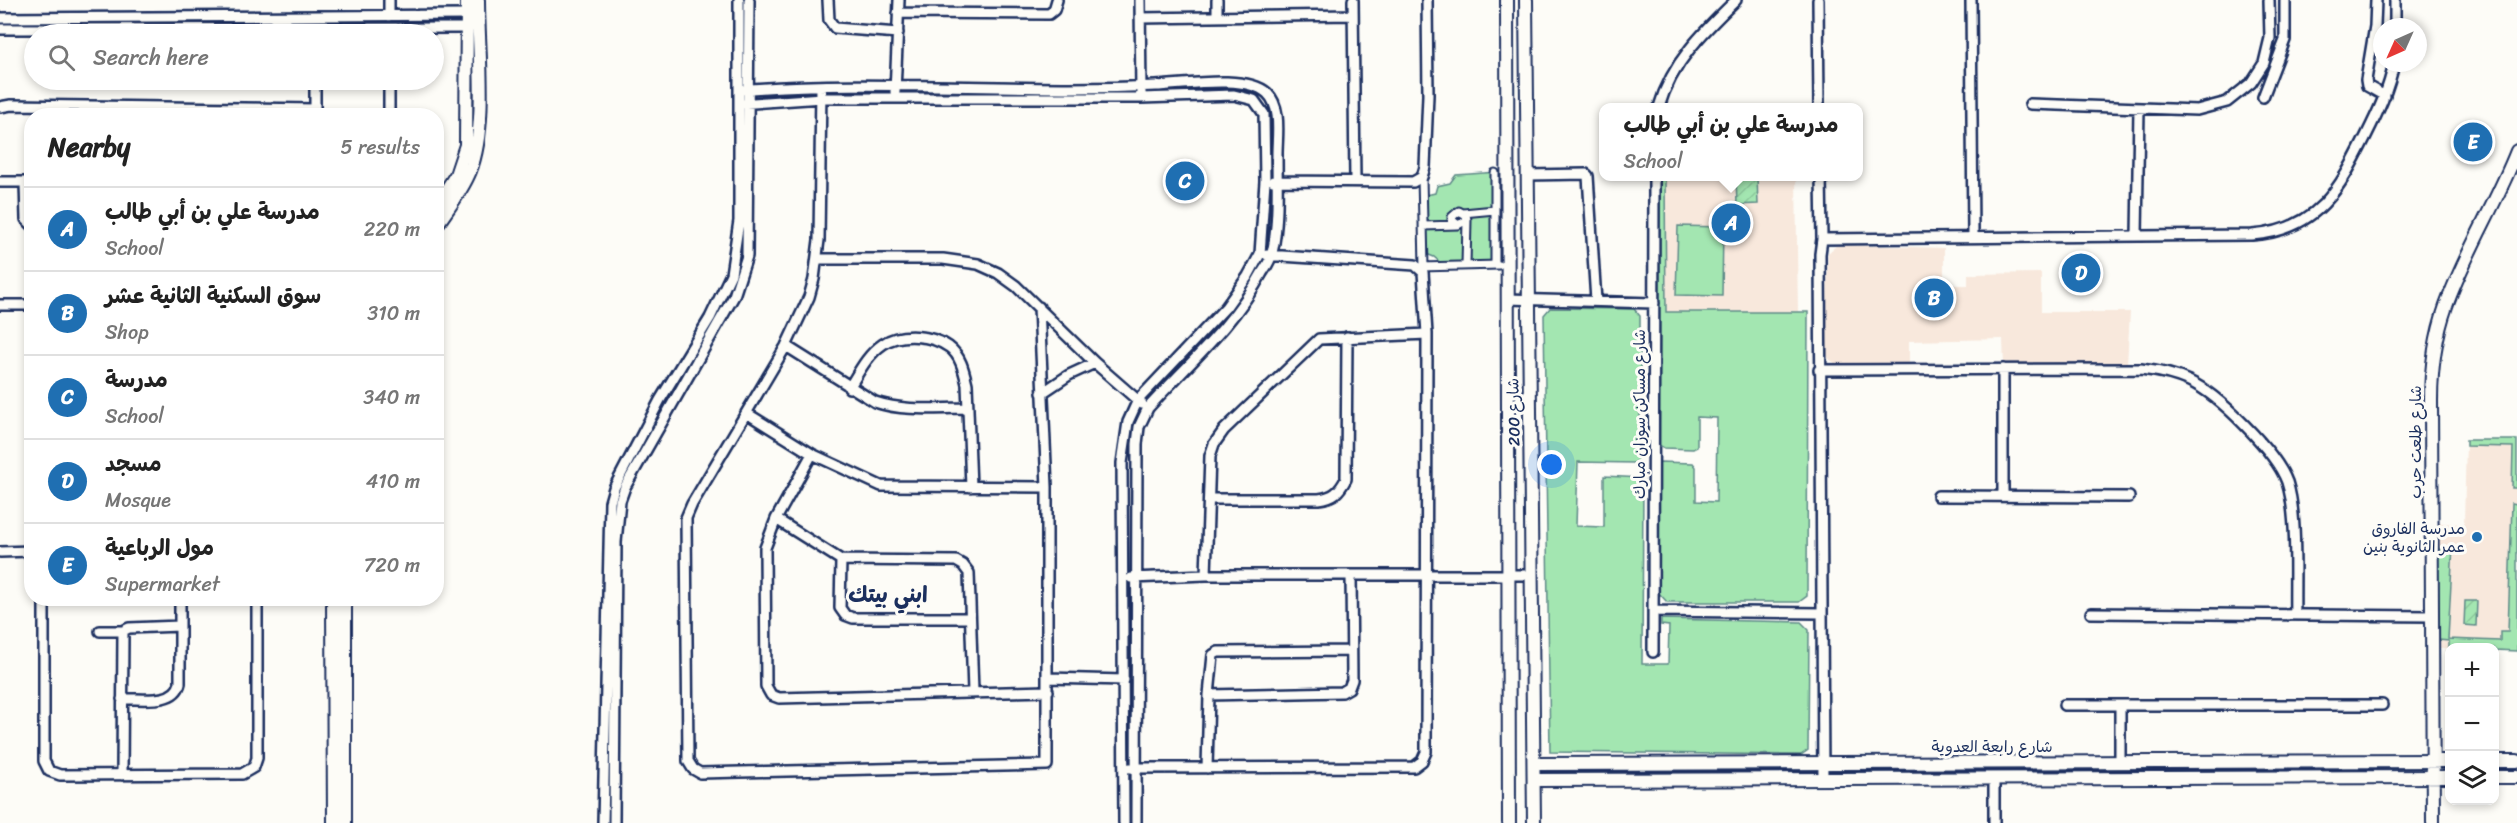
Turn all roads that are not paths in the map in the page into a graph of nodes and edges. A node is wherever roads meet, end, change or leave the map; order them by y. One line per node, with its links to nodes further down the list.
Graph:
1 (389, 0): 24 (street)
2 (467, 0): 30 (street)
3 (478, 0): 47 (street)
4 (739, 0): 46 (street)
5 (749, 0): 43 (street)
6 (828, 0): 36 (street)
7 (899, 0): 22 (street)
8 (1057, 0): 22 (street)
9 (1140, 0): 27 (street)
10 (1217, 0): 25 (street)
11 (1353, 0): 23 (street)
12 (1427, 0): 66 (street)
13 (1507, 0): 87 (street, شارع 200)
14 (1526, 0): 65 (street, شارع 200)
15 (1736, 0): 53 (street)
16 (1818, 0): 54 (street)
17 (1971, 0): 81 (street)
18 (2269, 0): 37 (street)
19 (2285, 0): 38 (street)
20 (2376, 0): 48 (street)
21 (2395, 0): 28 (street)
22 (898, 13): 36 (street)
23 (1353, 15): 25 (street); 69 (street)
24 (389, 16): 29 (street); 30 (street)
25 (1217, 16): 27 (street)
26 (0, 18): 29 (street)
27 (1140, 18): 42 (street)
28 (2395, 18)
29 (289, 22): 31 (street); 32 (street)
30 (467, 22): 33 (street); 47 (street)
31 (206, 24)
32 (295, 24)
33 (444, 25)
34 (24, 28): 35 (street)
35 (0, 29)
36 (898, 33): 40 (street)
37 (2270, 38): 38 (street); 62 (street)
38 (2285, 40): 50 (street)
39 (2392, 72): 48 (street)
40 (895, 86): 41 (street); 42 (street); 49 (street)
41 (821, 87): 43 (street); 51 (street)
42 (1141, 87): 52 (street); 68 (street)
43 (749, 89): 46 (street); 56 (street)
44 (315, 90): 60 (street)
45 (389, 90): 61 (street)
46 (739, 90): 55 (street)
47 (474, 93): 74 (street); 77 (street)
48 (2385, 96): 82 (street)
49 (895, 97): 51 (street); 52 (street)
50 (2263, 97)
51 (822, 98): 56 (street); 86 (street)
52 (1142, 98): 67 (street)
53 (1661, 103)
54 (1820, 103)
55 (739, 104): 56 (street); 105 (street)
56 (750, 104): 107 (street)
57 (2030, 104): 62 (street)
58 (0, 107): 59 (street)
59 (63, 108)
60 (315, 108)
61 (389, 108)
62 (2139, 108): 82 (street)
63 (2517, 151): 138 (street, شارع طلعت حرب)
64 (1495, 173): 75 (street)
65 (1527, 175): 91 (street, شارع 200); 92 (street)
66 (1422, 177): 69 (street); 80 (street)
67 (1265, 181): 68 (street); 84 (street)
68 (1277, 181): 69 (street); 85 (street)
69 (1354, 181)
70 (1654, 181): 93 (street, شارع مساكن سوزان مبارك)
71 (1821, 181): 83 (street)
72 (0, 182): 73 (street)
73 (24, 182)
74 (444, 194)
75 (1495, 210): 76 (street); 87 (street)
76 (1462, 213): 78 (street); 79 (street)
77 (444, 214)
78 (1467, 220): 79 (street); 88 (street)
79 (1458, 225): 80 (street)
80 (1422, 226): 89 (street)
81 (1973, 236): 82 (street); 83 (street)
82 (2137, 236)
83 (1822, 238): 102 (street)
84 (1260, 254): 85 (street); 106 (street)
85 (1272, 255): 89 (street); 109 (street)
86 (817, 259): 96 (street); 99 (street)
87 (1501, 265): 88 (street); 90 (street, شارع 200)
88 (1466, 266): 89 (street)
89 (1422, 267): 97 (street)
90 (1508, 299): 91 (street); 125 (street, شارع 200)
91 (1528, 299): 92 (street); 126 (street, شارع 200)
92 (1596, 301): 93 (street)
93 (1654, 303): 134 (street, شارع مساكن سوزان مبارك)
94 (0, 305): 95 (street)
95 (24, 305)
96 (1039, 307): 100 (street); 104 (street)
97 (1427, 334): 98 (street); 124 (street)
98 (1347, 337): 117 (street); 117 (street)
99 (786, 346): 103 (street); 110 (street)
100 (1095, 363): 104 (street); 106 (street)
101 (2003, 369): 102 (street); 115 (street); 137 (street)
102 (1820, 370): 135 (street)
103 (849, 388): 108 (street); 108 (street)
104 (1042, 393): 113 (street)
105 (660, 400): 107 (street); 176 (street)
106 (1138, 400): 109 (street); 127 (street)
107 (670, 406): 177 (street)
108 (968, 408): 112 (street)
109 (1148, 408): 128 (street)
110 (748, 414): 111 (street); 147 (street)
111 (812, 454): 112 (street); 118 (street)
112 (971, 487): 113 (street)
113 (1047, 487): 145 (street)
114 (1938, 496): 115 (street)
115 (2003, 496): 116 (street)
116 (2129, 496)
117 (1209, 499): 122 (street)
118 (776, 519): 121 (street); 148 (street)
119 (24, 551): 120 (street)
120 (0, 552)
121 (841, 560): 139 (street); 139 (street)
122 (1206, 575): 123 (street); 128 (street)
123 (1351, 575): 124 (street); 143 (street)
124 (1427, 575): 125 (street); 164 (street)
125 (1509, 575): 126 (street); 180 (street, شارع 200)
126 (1532, 575): 160 (street, شارع 200)
127 (1123, 578): 128 (street); 146 (street)
128 (1136, 578): 162 (street)
129 (44, 606): 165 (street)
130 (180, 606): 140 (street)
131 (257, 606): 165 (street)
132 (333, 606): 174 (street)
133 (345, 606): 175 (street)
134 (1653, 611): 135 (street); 144 (street, شارع مساكن سوزان مبارك)
135 (1822, 613): 159 (street)
136 (2091, 613): 137 (street)
137 (2295, 615): 138 (street)
138 (2432, 616): 154 (street, شارع طلعت حرب)
139 (970, 618): 148 (street)
140 (180, 626): 142 (street); 150 (street)
141 (100, 631): 142 (street)
142 (123, 631): 150 (street)
143 (1351, 651): 149 (street); 149 (street)
144 (1653, 652)
145 (1048, 678): 146 (street); 147 (street)
146 (1124, 680): 163 (street)
147 (1048, 691): 148 (street)
148 (973, 692)
149 (1209, 695): 164 (street)
150 (122, 699): 165 (street)
151 (2064, 705): 152 (street)
152 (2121, 705): 153 (street); 158 (street)
153 (2382, 705)
154 (2433, 761): 155 (street, شارع رابعة العدوية); 158 (street, شارع رابعة العدوية); 166 (street, شارع طلعت حرب)
155 (2445, 761)
156 (2499, 761): 157 (street)
157 (2517, 761)
158 (2120, 762): 159 (street, شارع رابعة العدوية)
159 (1823, 763): 161 (street, شارع رابعة العدوية); 170 (street)
160 (1534, 764): 161 (street, شارع رابعة العدوية); 172 (street, شارع 200)
161 (1571, 764): 173 (street)
162 (1136, 767): 163 (street); 164 (street); 179 (street)
163 (1125, 768): 178 (street)
164 (1207, 768)
165 (122, 775)
166 (2433, 777): 167 (street, شارع رابعة العدوية); 171 (street, شارع رابعة العدوية); 183 (street, شارع طلعت حرب)
167 (2445, 777)
168 (2499, 777): 169 (street)
169 (2517, 777)
170 (1823, 779): 171 (street, شارع رابعة العدوية); 173 (street, شارع رابعة العدوية)
171 (1994, 779): 182 (street)
172 (1534, 780): 173 (street, شارع رابعة العدوية); 181 (street, شارع 200)
173 (1571, 780)
174 (334, 823)
175 (345, 823)
176 (603, 823)
177 (614, 823)
178 (1124, 823)
179 (1136, 823)
180 (1509, 823)
181 (1534, 823)
182 (1994, 823)
183 (2433, 823)

